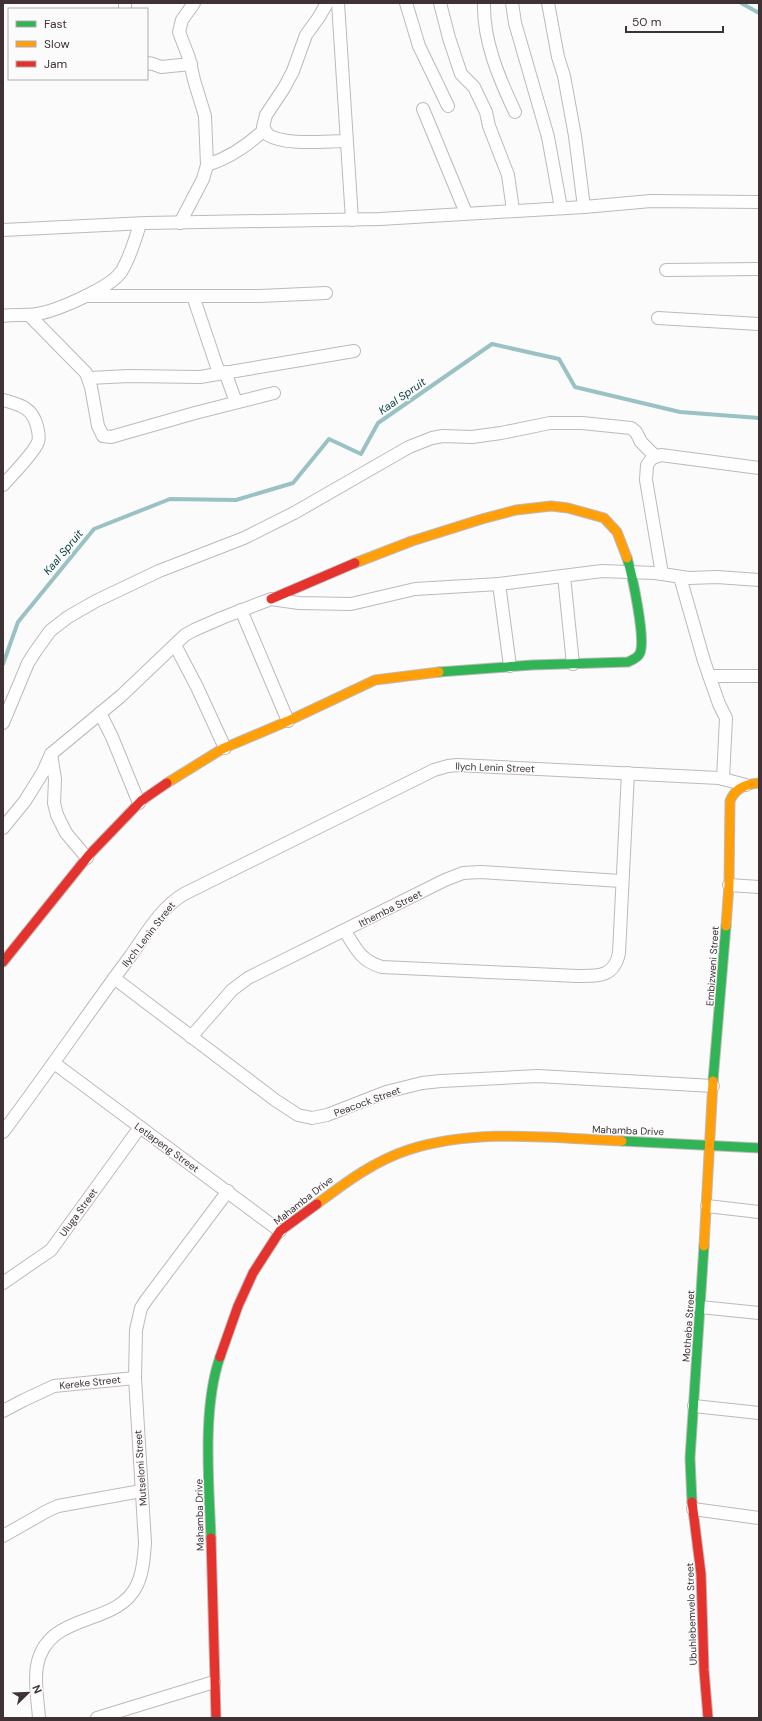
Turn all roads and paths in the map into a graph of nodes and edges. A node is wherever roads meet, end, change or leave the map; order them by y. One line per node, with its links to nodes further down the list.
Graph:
1 (194, 3): 10 (street)
2 (327, 3): 14 (street)
3 (338, 3): 15 (street)
4 (406, 3): 11 (street)
5 (440, 3): 20 (street)
6 (484, 3): 13 (street)
7 (512, 3): 19 (street)
8 (548, 3): 18 (street)
9 (148, 63): 10 (street)
10 (191, 64): 16 (street)
11 (448, 106)
12 (423, 109): 21 (street)
13 (515, 112)
14 (264, 130): 15 (street); 16 (street)
15 (347, 140): 22 (street)
16 (207, 165): 23 (street)
17 (759, 202): 18 (street)
18 (584, 207): 19 (street)
19 (561, 208): 20 (street)
20 (513, 210): 21 (street)
21 (466, 213): 22 (street)
22 (352, 220): 23 (street)
23 (180, 223): 24 (street)
24 (140, 224): 25 (street); 29 (street)
25 (3, 230)
26 (759, 269): 27 (street)
27 (666, 270)
28 (326, 293): 30 (street)
29 (86, 296): 30 (street); 31 (street)
30 (193, 296): 36 (street)
31 (28, 315): 32 (street); 37 (street)
32 (3, 316)
33 (658, 318): 34 (street)
34 (759, 324)
35 (354, 351): 36 (street)
36 (222, 373): 37 (street); 40 (street)
37 (89, 378): 40 (street)
38 (274, 393): 40 (street)
39 (3, 400): 43 (street)
40 (236, 402)
41 (656, 456): 42 (street); 45 (street); 59 (street)
42 (759, 468)
43 (3, 485)
44 (632, 572): 45 (street); 46 (street); 50 (street); 53 (street)
45 (662, 574): 47 (street)
46 (564, 576): 49 (street); 53 (street)
47 (680, 577): 48 (street); 55 (street)
48 (759, 580)
49 (499, 584): 50 (street); 54 (street)
50 (271, 599): 51 (street)
51 (241, 610): 52 (street); 58 (street)
52 (175, 645): 57 (street); 60 (street)
53 (573, 664): 54 (street)
54 (510, 666): 58 (street)
55 (709, 676): 56 (street); 63 (street)
56 (759, 676)
57 (100, 713): 61 (street); 66 (street)
58 (288, 721): 60 (street)
59 (3, 723)
60 (225, 748): 66 (street)
61 (51, 754): 67 (street); 68 (street)
62 (628, 773): 63 (street, Ilych Lenin Street); 69 (street); 74 (street, Ilych Lenin Street)
63 (724, 779): 65 (street, Ilych Lenin Street)
64 (759, 783): 65 (street)
65 (741, 788): 70 (street, Embizweni Street)
66 (139, 803): 68 (street)
67 (3, 828)
68 (87, 858): 73 (street)
69 (622, 881): 72 (street, Ithemba Street); 72 (street)
70 (728, 885): 71 (street); 77 (street, Embizweni Street)
71 (759, 887)
72 (345, 931): 75 (street, Ithemba Street)
73 (3, 962)
74 (114, 978): 75 (street, Peacock Street); 76 (street, Ilych Lenin Street)
75 (191, 1037): 77 (street, Peacock Street)
76 (54, 1063): 78 (street, Letlapeng Street); 79 (street, Ilych Lenin Street)
77 (713, 1086): 80 (street, Embizweni Street)
78 (140, 1127): 82 (street, Letlapeng Street); 86 (street, Uluga Street)
79 (3, 1132)
80 (711, 1145): 81 (street, Mahamba Drive); 83 (street, Motheba Street); 85 (street, Mahamba Drive)
81 (759, 1148)
82 (228, 1191): 85 (street, Letlapeng Street); 89 (street, Mutseloni Street)
83 (707, 1206): 84 (street); 87 (street, Motheba Street)
84 (759, 1212)
85 (280, 1231): 97 (street, Mahamba Drive)
86 (3, 1283)
87 (700, 1307): 88 (street); 90 (street, Motheba Street)
88 (759, 1313)
89 (135, 1378): 91 (street, Kereke Street); 93 (street, Mutseloni Street)
90 (694, 1406): 92 (street); 94 (street, Motheba Street)
91 (3, 1412)
92 (759, 1413)
93 (141, 1491): 96 (street); 98 (street, Mutseloni Street)
94 (693, 1509): 95 (street); 101 (street, Ubuhlebemvelo Street)
95 (759, 1518)
96 (3, 1536)
97 (214, 1682): 99 (street); 100 (street, Mahamba Drive)
98 (39, 1718)
99 (97, 1718)
100 (216, 1718)
101 (708, 1718)

